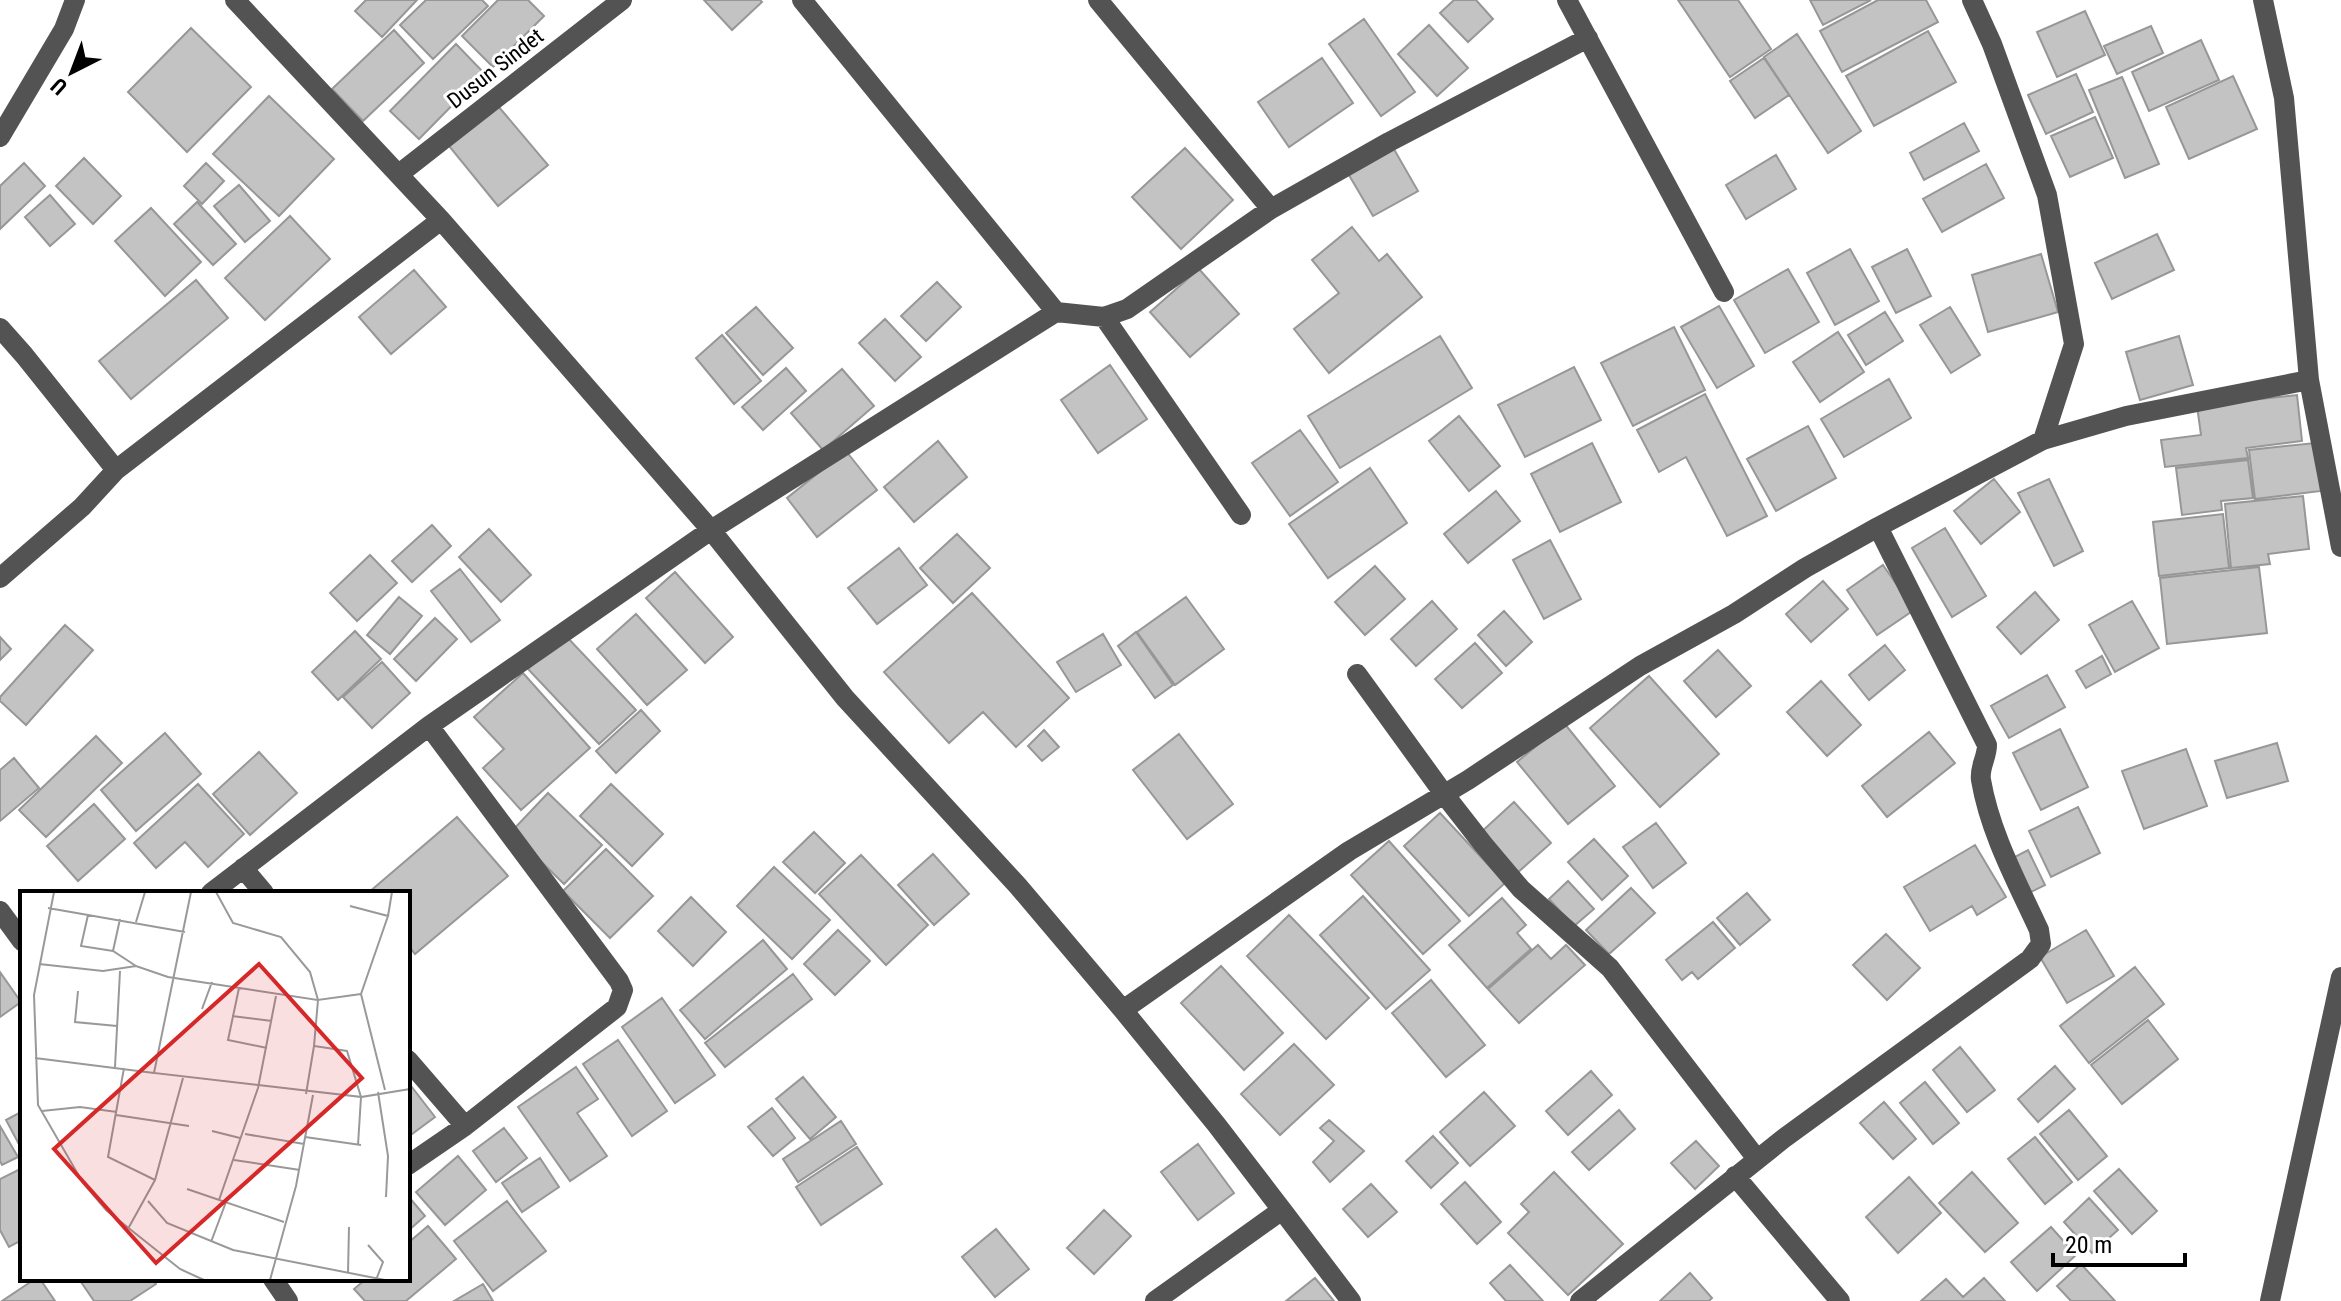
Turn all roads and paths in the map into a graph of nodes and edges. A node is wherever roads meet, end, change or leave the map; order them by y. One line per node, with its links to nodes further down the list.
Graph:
1 (75, 0): 10 (street)
2 (235, 0): 11 (street)
3 (622, 0): 11 (street, Dusun Sindet)
4 (802, 0): 15 (street)
5 (1098, 0): 12 (street)
6 (1567, 0): 9 (street)
7 (1972, 0): 19 (street)
8 (2263, 0): 18 (street)
9 (1588, 38): 12 (street); 14 (street)
10 (0, 137)
11 (399, 174): 13 (street)
12 (1271, 209): 16 (street)
13 (441, 220): 20 (street); 23 (street)
14 (1724, 292)
15 (1056, 312): 16 (street); 23 (street)
16 (1104, 317): 21 (street)
17 (0, 328): 20 (street)
18 (2309, 380): 19 (street); 24 (street)
19 (2043, 440): 22 (street)
20 (116, 470): 25 (street)
21 (1241, 515)
22 (1878, 527): 28 (street); 38 (street)
23 (711, 530): 27 (street); 35 (street)
24 (2341, 547)
25 (0, 578)
26 (1357, 674): 28 (street)
27 (429, 726): 29 (street); 37 (street)
28 (1444, 794): 35 (street); 38 (street)
29 (243, 868): 30 (street); 31 (street)
30 (214, 891)
31 (262, 891)
32 (0, 911): 33 (street)
33 (20, 938)
34 (2341, 977): 48 (street)
35 (1123, 1010): 41 (street)
36 (410, 1062): 37 (street)
37 (465, 1126): 39 (street)
38 (1757, 1159): 40 (street)
39 (410, 1164)
40 (1735, 1176): 46 (street); 47 (street)
41 (1282, 1210): 44 (street); 45 (street)
42 (274, 1281): 43 (street)
43 (288, 1301)
44 (1155, 1301)
45 (1351, 1301)
46 (1580, 1301)
47 (1840, 1301)
48 (2270, 1301)

